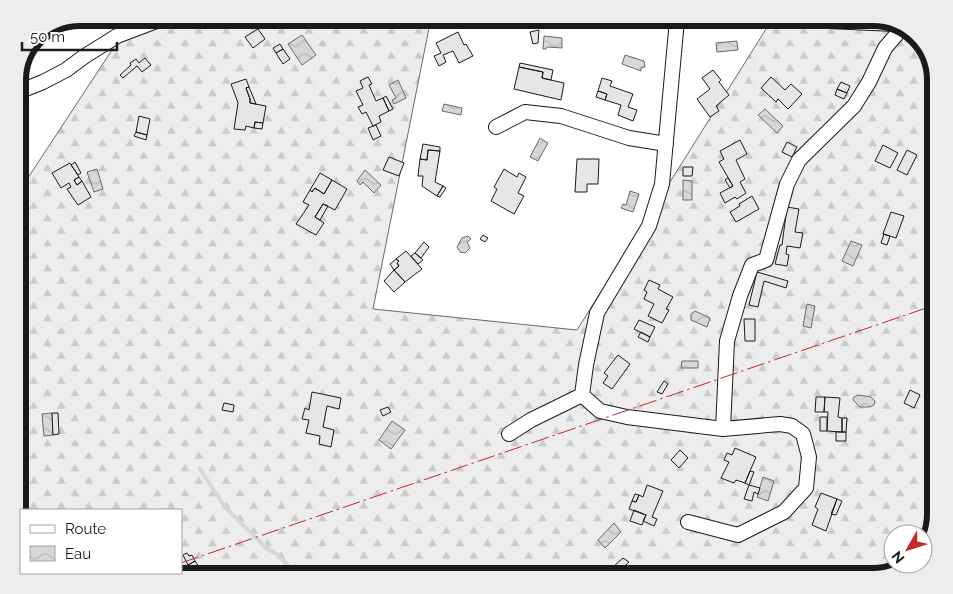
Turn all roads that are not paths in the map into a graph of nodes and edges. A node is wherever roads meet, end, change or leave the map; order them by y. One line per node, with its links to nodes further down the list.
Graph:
1 (144, 26): 4 (street)
2 (676, 26): 6 (street)
3 (898, 33): 8 (street)
4 (26, 89)
5 (496, 127): 6 (street)
6 (666, 144): 7 (street)
7 (582, 395): 8 (street); 9 (street)
8 (722, 429): 10 (street)
9 (509, 434)
10 (688, 522)

